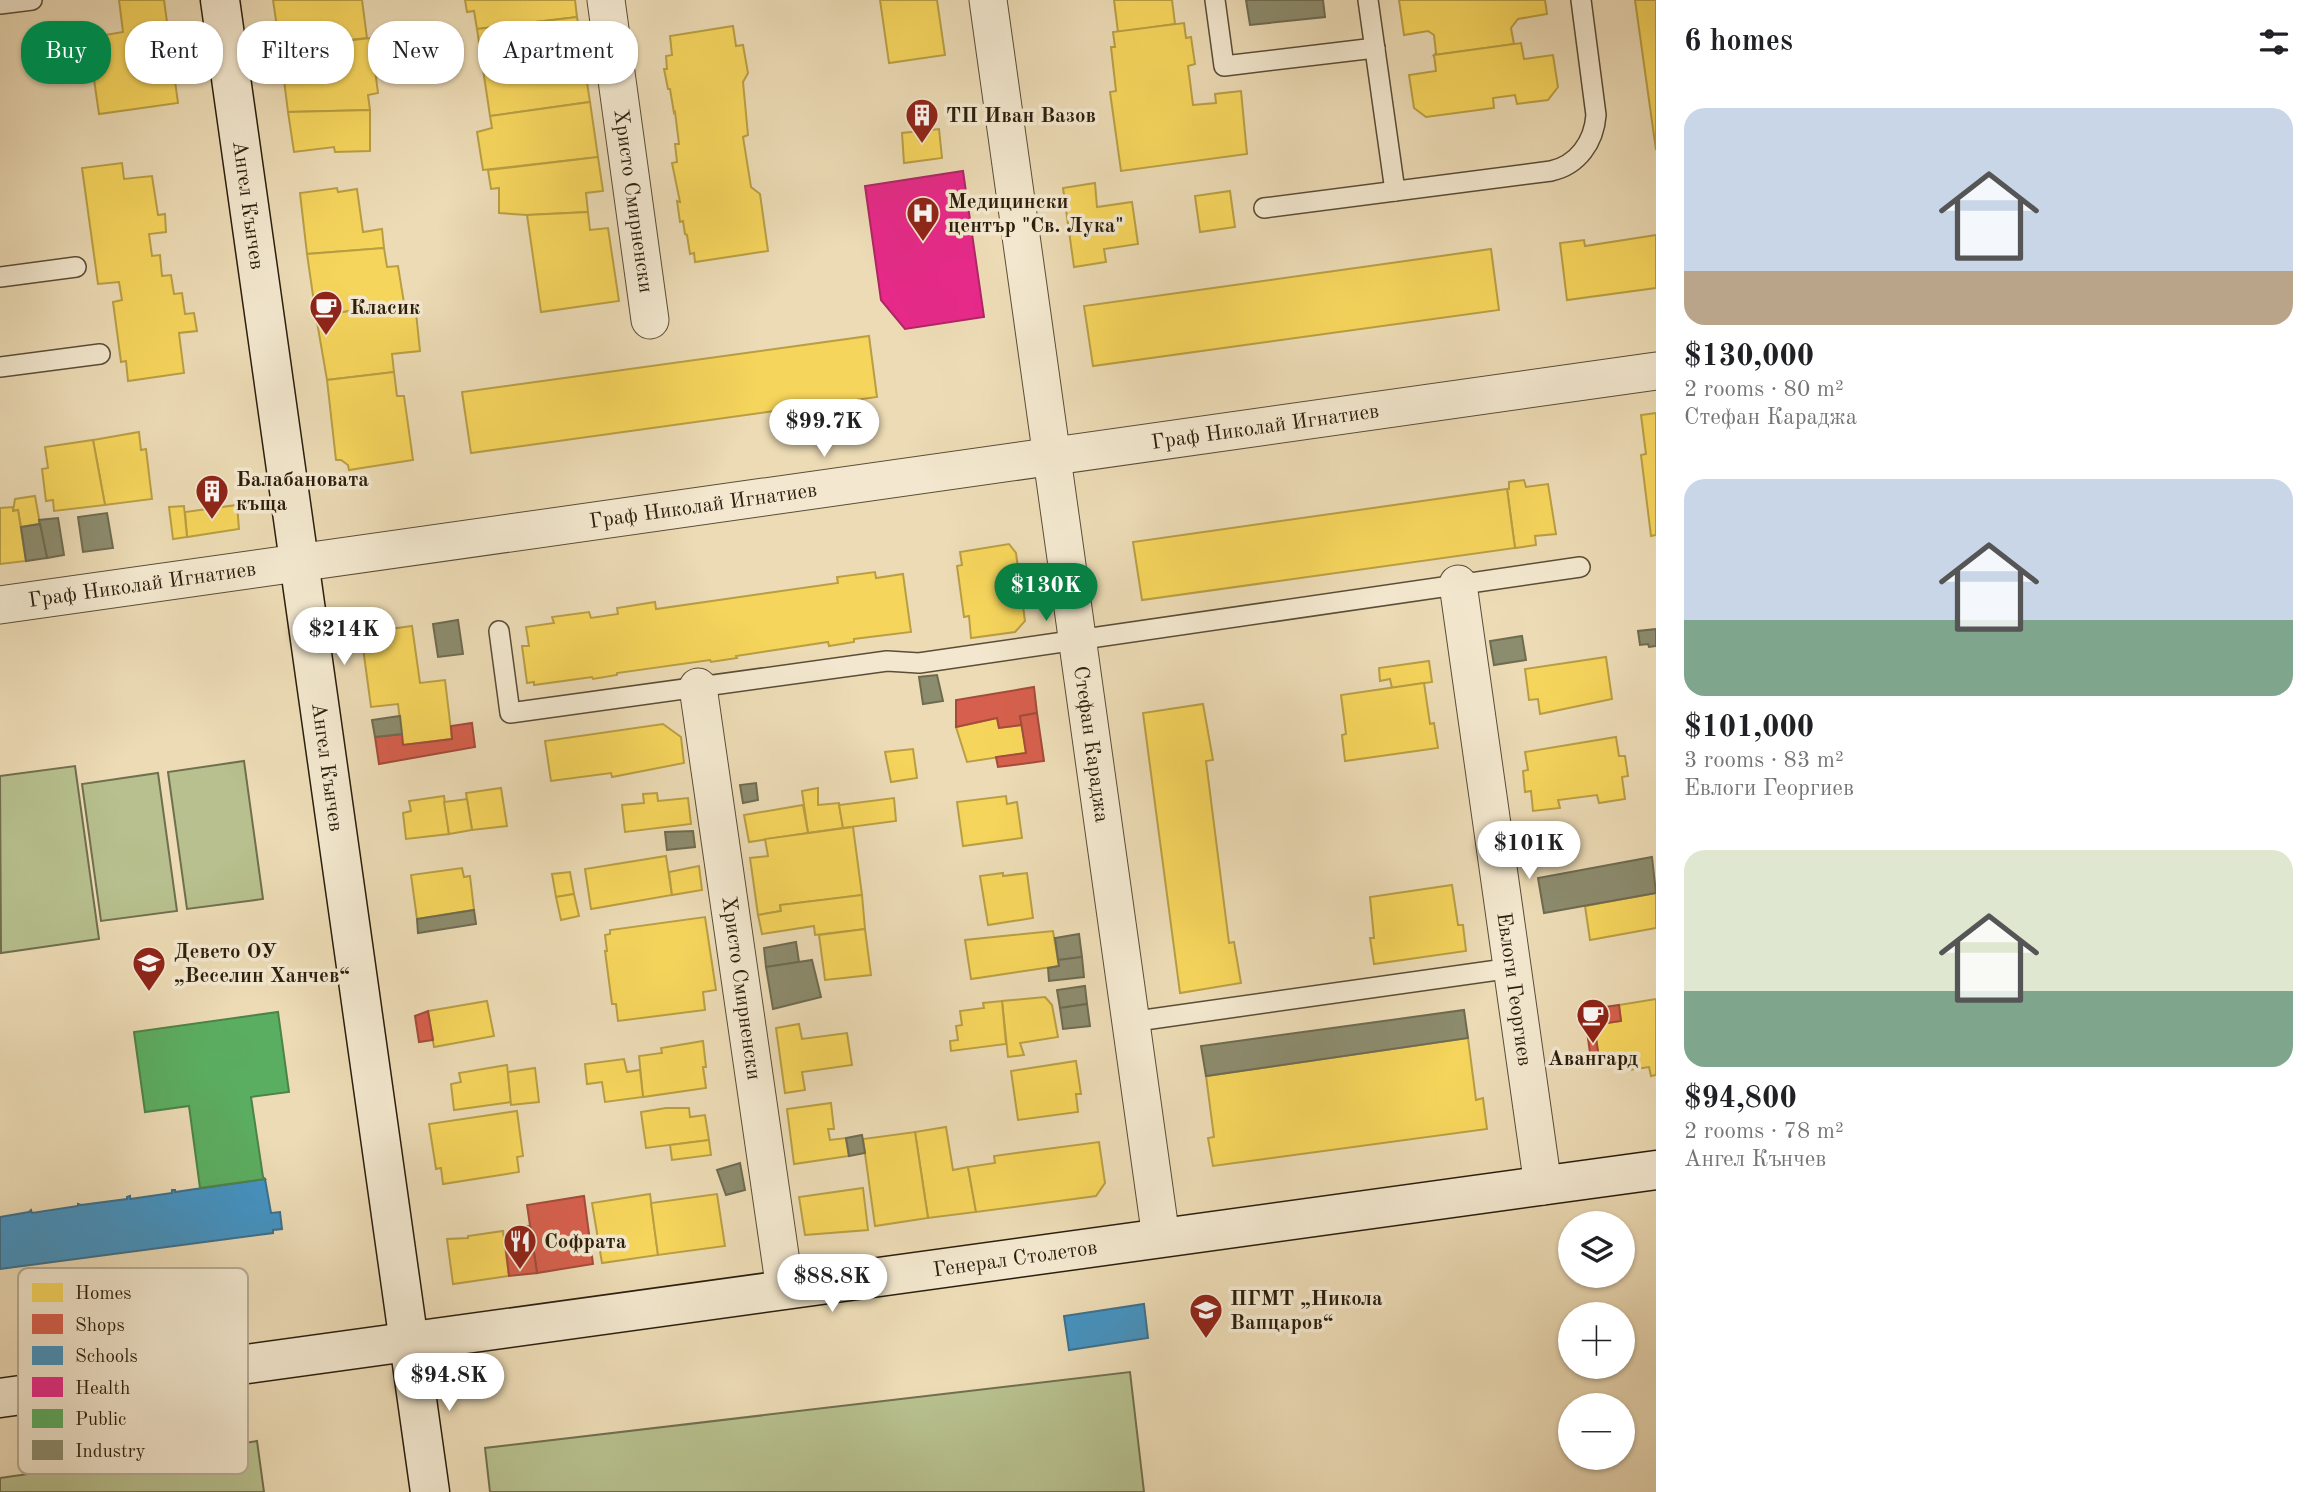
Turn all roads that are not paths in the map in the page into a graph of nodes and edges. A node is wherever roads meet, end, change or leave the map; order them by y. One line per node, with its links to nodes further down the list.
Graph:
1 (32, 0): 8 (lane)
2 (220, 0): 19 (street, Ангел Кънчев)
3 (606, 0): 14 (street, Христо Смирненски)
4 (988, 0): 18 (street, Стефан Караджа)
5 (1215, 0): 9 (lane)
6 (1368, 0): 9 (lane)
7 (1581, 0): 10 (lane)
8 (0, 4)
9 (1375, 48): 10 (lane)
10 (1395, 191): 11 (lane)
11 (1264, 208)
12 (76, 267): 13 (lane)
13 (0, 278)
14 (650, 320)
15 (100, 354): 16 (lane)
16 (0, 367)
17 (1656, 371): 18 (street, Граф Николай Игнатиев)
18 (1052, 456): 19 (street, Граф Николай Игнатиев); 24 (street, Стефан Караджа)
19 (299, 562): 22 (street, Граф Николай Игнатиев); 32 (street, Ангел Кънчев)
20 (1580, 567): 21 (lane)
21 (1458, 584): 24 (lane); 26 (street, Евлоги Георгиев)
22 (0, 604)
23 (499, 631): 25 (lane)
24 (1077, 639): 25 (lane); 27 (street, Стефан Караджа)
25 (698, 687): 31 (street, Христо Смирненски)
26 (1512, 968): 27 (lane); 29 (street, Евлоги Георгиев)
27 (1130, 1022): 30 (street, Стефан Караджа)
28 (1656, 1170): 29 (street, Генерал Столетов)
29 (1543, 1186): 30 (street, Генерал Столетов)
30 (1161, 1238): 31 (street, Генерал Столетов)
31 (785, 1290): 32 (street, Генерал Столетов)
32 (409, 1342): 33 (street, Генерал Столетов); 36 (street, Ангел Кънчев)
33 (248, 1364)
34 (18, 1396): 35 (street, Генерал Столетов)
35 (0, 1398)
36 (430, 1492)

